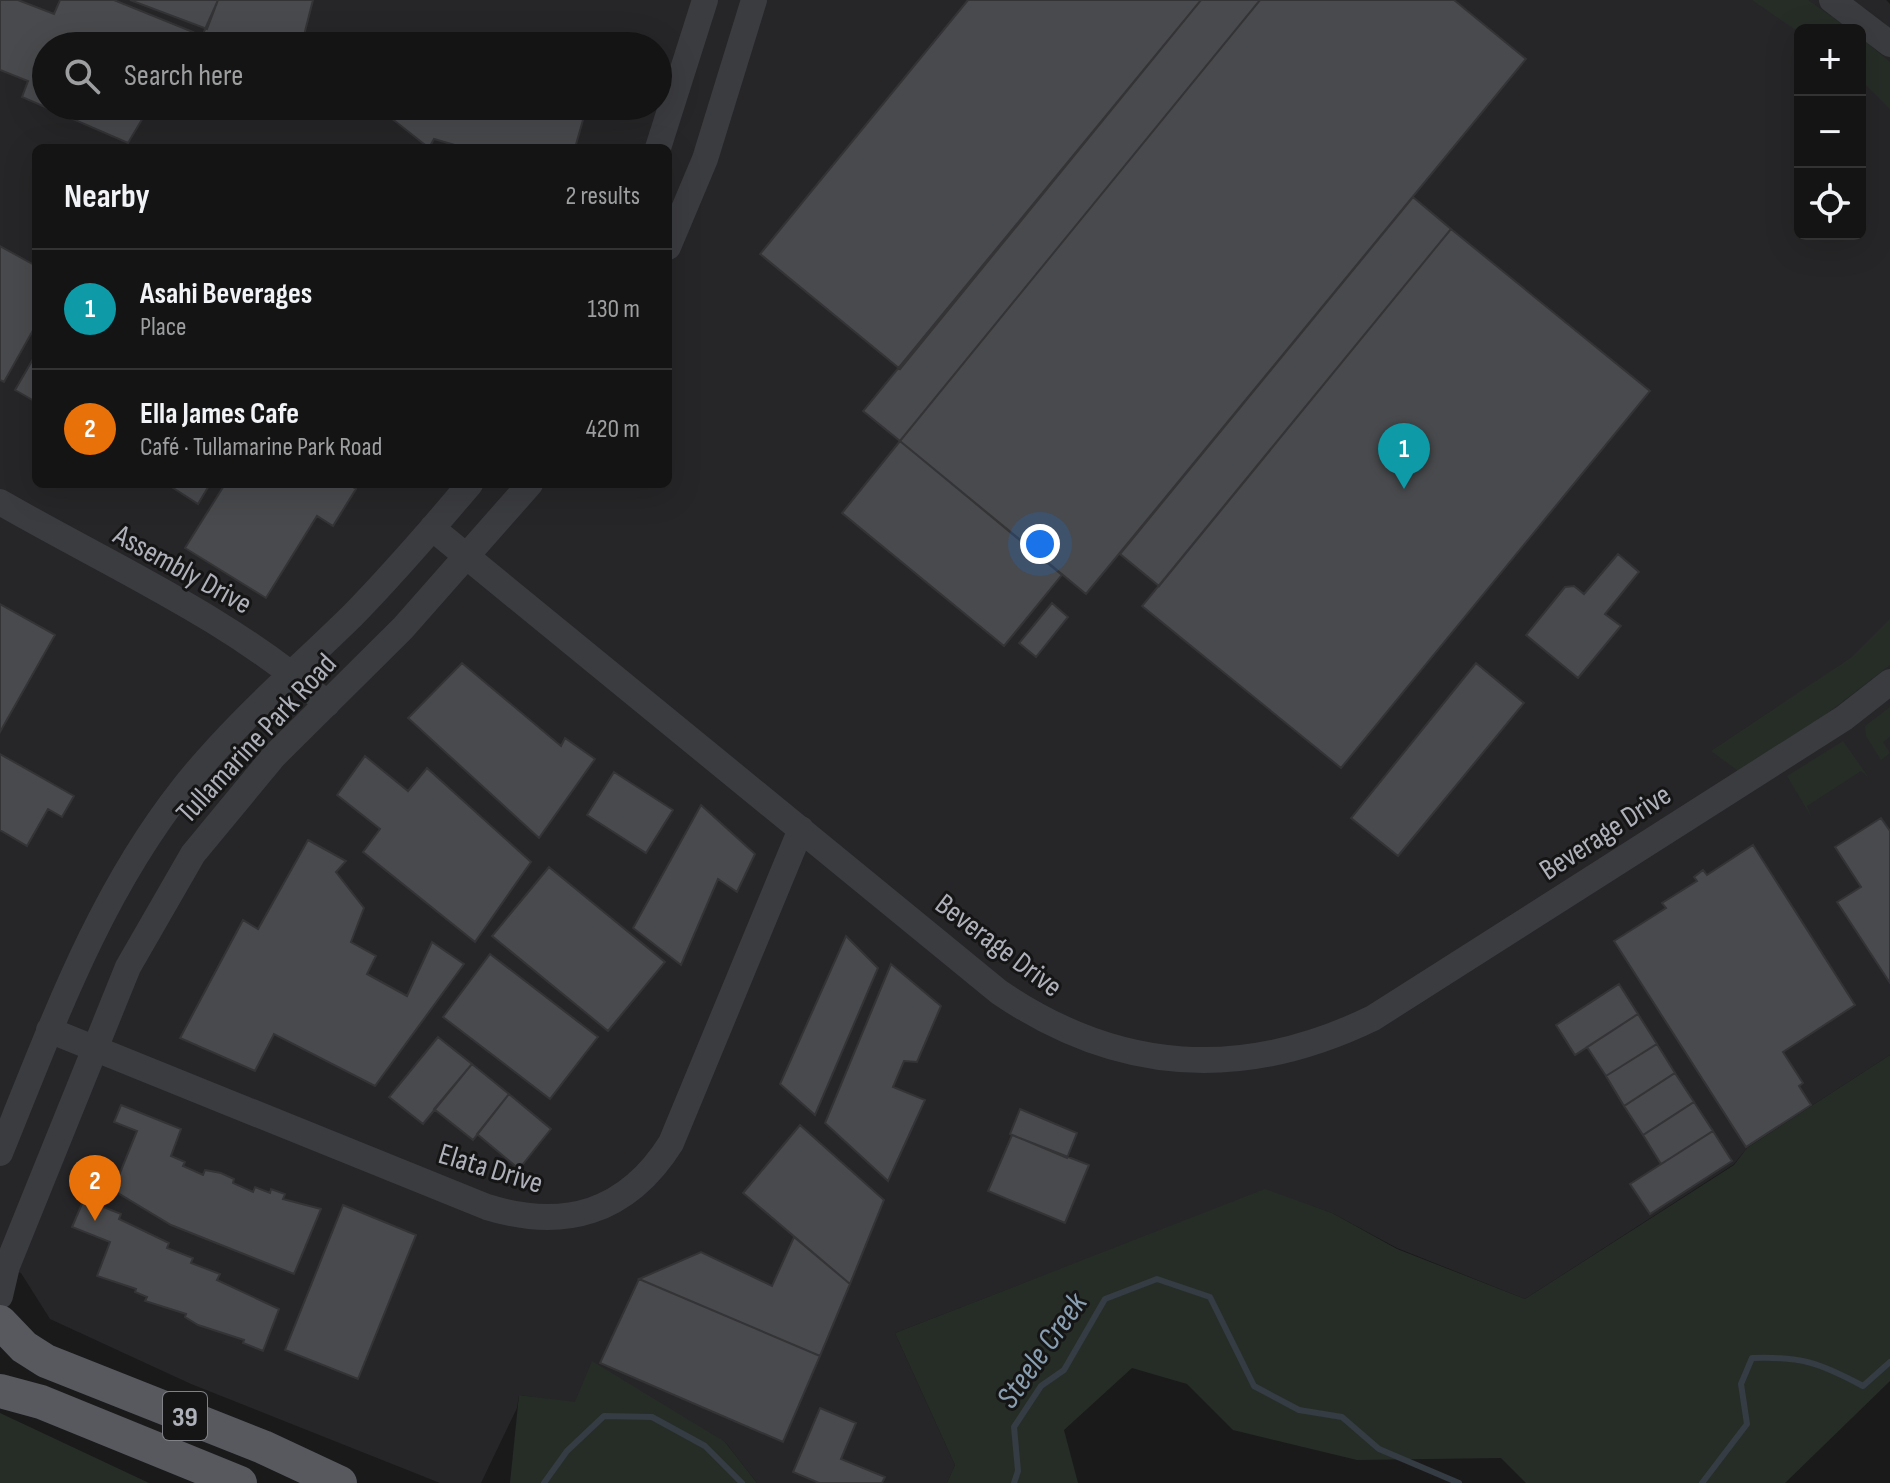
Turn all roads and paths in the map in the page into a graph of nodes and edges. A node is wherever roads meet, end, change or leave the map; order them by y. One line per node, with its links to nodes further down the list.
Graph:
1 (705, 0): 5 (street)
2 (754, 0): 8 (street)
3 (1832, 0): 4 (street)
4 (1890, 44)
5 (672, 104)
6 (667, 120): 7 (street)
7 (659, 144)
8 (672, 237)
9 (467, 488): 12 (street, Tullamarine Park Road)
10 (527, 488): 13 (street, Tullamarine Park Road)
11 (0, 502): 14 (street, Assembly Drive)
12 (432, 528): 13 (street, Beverage Drive); 14 (street, Tullamarine Park Road)
13 (469, 558): 16 (street, Tullamarine Park Road); 17 (street, Beverage Drive)
14 (292, 672): 16 (street, Assembly Drive); 18 (street, Tullamarine Park Road)
15 (1890, 682): 17 (street, Beverage Drive)
16 (327, 704): 19 (street, Tullamarine Park Road)
17 (801, 829): 19 (street, Elata Drive)
18 (49, 1030): 19 (street, Elata Drive); 20 (street, Tullamarine Park Road)
19 (95, 1048): 21 (street, Tullamarine Park Road)
20 (0, 1153)
21 (0, 1296)
22 (0, 1322): 25 (main road, 39)
23 (0, 1391): 24 (main road, 39)
24 (240, 1483)
25 (340, 1483)

